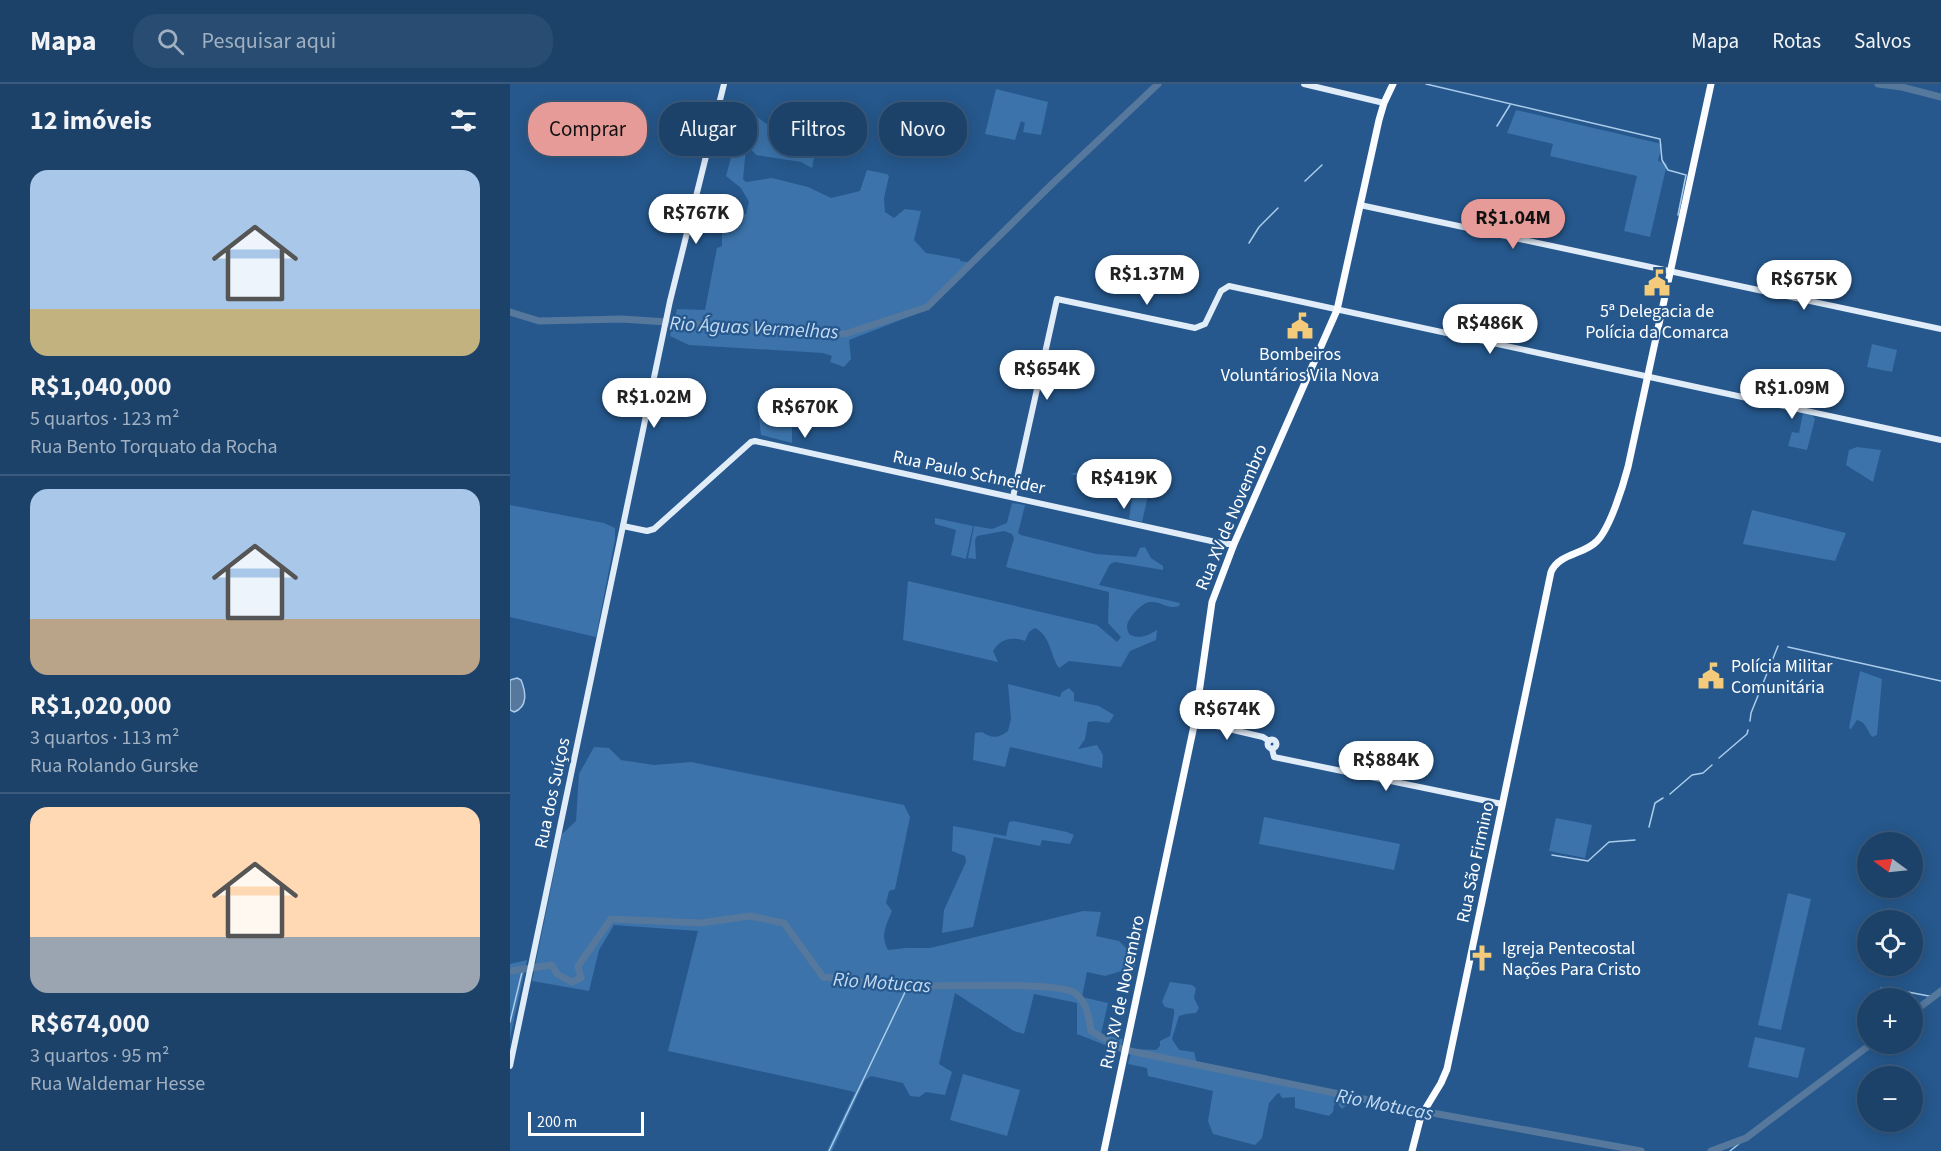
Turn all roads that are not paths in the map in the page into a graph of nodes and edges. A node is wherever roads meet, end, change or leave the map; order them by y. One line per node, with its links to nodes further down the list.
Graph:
1 (724, 84): 13 (street, Rua dos Suíços)
2 (1304, 84): 5 (street)
3 (1393, 84): 5 (main road, Rua XV de Novembro)
4 (1711, 84): 7 (main road)
5 (1384, 103): 6 (main road, Rua XV de Novembro)
6 (1360, 206): 7 (street); 8 (main road, Rua XV de Novembro)
7 (1671, 270): 9 (street); 10 (main road)
8 (1337, 310): 10 (street); 12 (street); 14 (main road, Rua XV de Novembro)
9 (1941, 329)
10 (1648, 377): 11 (street); 16 (main road, Rua São Firmino)
11 (1941, 440)
12 (1013, 497): 13 (street, Rua Paulo Schneider); 14 (street, Rua Paulo Schneider)
13 (623, 526): 17 (street, Rua dos Suíços)
14 (1234, 544): 15 (main road, Rua XV de Novembro)
15 (1195, 721): 16 (street); 18 (main road, Rua XV de Novembro)
16 (1502, 804): 19 (main road, Rua São Firmino)
17 (510, 1066)
18 (1104, 1151)
19 (1412, 1151)

